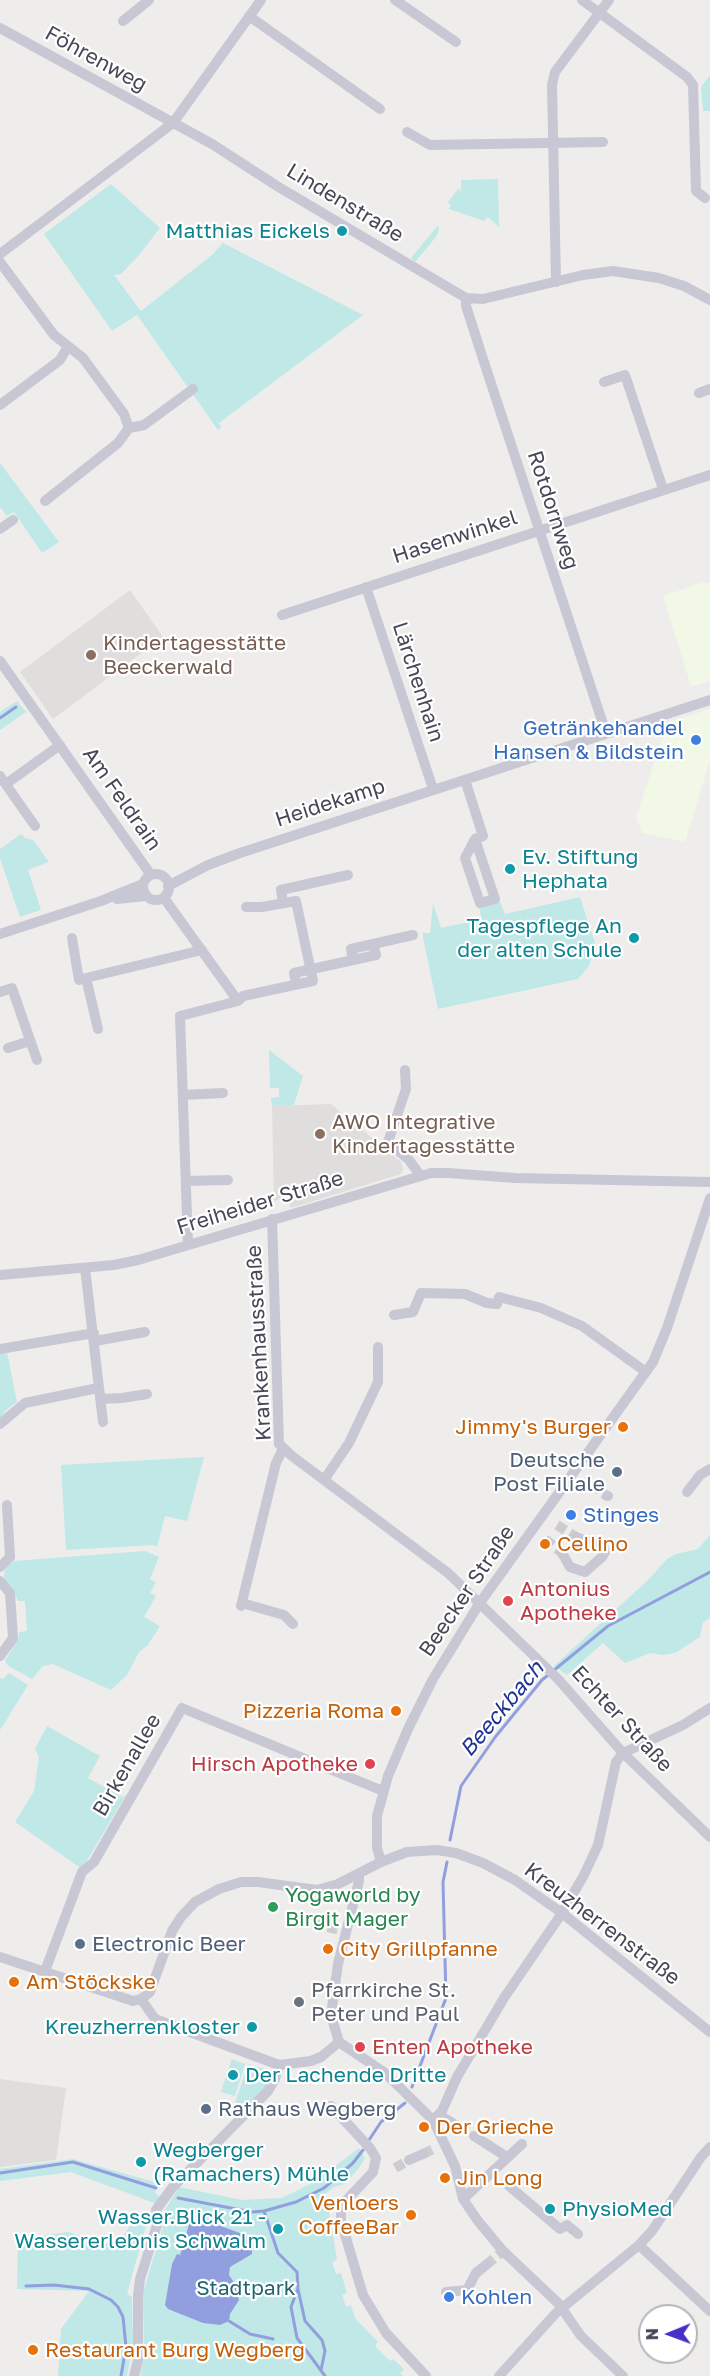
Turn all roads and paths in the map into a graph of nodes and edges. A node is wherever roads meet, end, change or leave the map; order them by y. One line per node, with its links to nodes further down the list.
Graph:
1 (149, 0): 8 (street)
2 (261, 0): 7 (street)
3 (582, 0): 6 (street)
4 (609, 0): 6 (street)
5 (397, 1): 10 (street)
6 (600, 12): 15 (street); 16 (street)
7 (249, 16): 11 (street); 12 (street)
8 (123, 21)
9 (0, 28): 12 (street, Föhrenweg)
10 (456, 42)
11 (380, 109)
12 (173, 123): 17 (street); 20 (street, Lindenstraße)
13 (407, 132): 15 (street)
14 (603, 142): 15 (street)
15 (554, 143): 19 (street)
16 (705, 198)
17 (0, 254)
18 (0, 261): 22 (street)
19 (556, 282): 20 (street); 21 (street)
20 (466, 298): 34 (street, Rotdornweg)
21 (710, 300)
22 (67, 348): 27 (street); 28 (street)
23 (604, 382): 30 (street)
24 (192, 389): 28 (street)
25 (710, 389): 26 (street)
26 (699, 393)
27 (0, 405)
28 (129, 428): 31 (street)
29 (710, 475): 30 (street, Hasenwinkel)
30 (663, 489): 34 (street, Hasenwinkel)
31 (45, 501)
32 (14, 520): 33 (street)
33 (0, 529)
34 (539, 531): 35 (street, Hasenwinkel); 39 (street, Rotdornweg)
35 (366, 587): 36 (street, Hasenwinkel); 43 (street, Lärchenhain)
36 (282, 615)
37 (0, 661): 40 (street, Am Feldrain)
38 (710, 700): 39 (street, Heidekamp)
39 (606, 733): 42 (street, Heidekamp)
40 (60, 745): 41 (street, Am Feldrain); 46 (street, Am Feldrain)
41 (3, 780): 44 (street, Am Feldrain)
42 (465, 780): 43 (street, Heidekamp); 45 (street)
43 (433, 789): 48 (street, Heidekamp)
44 (35, 826)
45 (475, 839): 45 (street)
46 (151, 875): 48 (street); 49 (street)
47 (348, 875): 50 (street)
48 (166, 882): 52 (street)
49 (143, 884): 51 (street); 53 (street)
50 (294, 887): 54 (street); 55 (street)
51 (146, 896): 52 (street); 53 (street)
52 (164, 898): 60 (street)
53 (101, 901): 57 (street)
54 (296, 901): 55 (street); 61 (street)
55 (284, 903): 56 (street)
56 (246, 907)
57 (0, 934)
58 (413, 935): 61 (street)
59 (72, 938): 62 (street)
60 (202, 950): 62 (street); 64 (street)
61 (311, 970): 64 (street)
62 (86, 978): 65 (street)
63 (0, 992): 66 (street)
64 (238, 1001): 71 (street)
65 (98, 1029)
66 (30, 1041): 67 (street); 68 (street)
67 (8, 1048)
68 (37, 1060)
69 (405, 1070): 72 (street)
70 (223, 1093): 71 (street)
71 (183, 1095): 74 (street)
72 (420, 1175): 75 (street, Freiheider Straße); 77 (street, Freiheider Straße)
73 (228, 1180): 74 (street)
74 (186, 1181): 78 (street)
75 (710, 1182)
76 (710, 1198): 86 (street, Beecker Straße)
77 (272, 1219): 78 (street, Freiheider Straße); 91 (street, Krankenhausstraße)
78 (188, 1245): 79 (street, Freiheider Straße)
79 (86, 1268): 80 (street, Freiheider Straße); 83 (street)
80 (0, 1275)
81 (394, 1315): 86 (street)
82 (145, 1332): 83 (street)
83 (94, 1337): 85 (street); 87 (street)
84 (378, 1347): 93 (street)
85 (0, 1349)
86 (646, 1372): 100 (street, Beecker Straße)
87 (99, 1393): 88 (street); 89 (street); 90 (street)
88 (147, 1394)
89 (103, 1422)
90 (0, 1424)
91 (283, 1449): 93 (street, Krankenhausstraße); 101 (street)
92 (710, 1469): 94 (street)
93 (324, 1480): 100 (street, Krankenhausstraße)
94 (687, 1492)
95 (8, 1505): 98 (street)
96 (576, 1537): 97 (street)
97 (562, 1553)
98 (0, 1568)
99 (0, 1581): 102 (street)
100 (479, 1604): 104 (street, Echter Straße); 105 (street, Beecker Straße)
101 (293, 1624)
102 (0, 1656)
103 (710, 1708): 104 (street)
104 (623, 1753): 106 (street, Echter Straße); 109 (street)
105 (383, 1791): 107 (street, Beecker Straße); 111 (street, Birkenallee)
106 (710, 1837)
107 (381, 1862): 108 (street, Kreuzherrenstraße); 109 (street, Kreuzherrenstraße)
108 (359, 1873): 112 (street, Kreuzherrenstraße); 114 (street)
109 (562, 1913): 113 (street, Kreuzherrenstraße); 117 (street)
110 (0, 1957): 111 (street)
111 (45, 1971): 112 (street)
112 (141, 1999): 115 (street)
113 (710, 2032)
114 (339, 2042): 115 (street); 117 (street)
115 (279, 2065): 133 (street)
116 (332, 2106): 134 (street)
117 (438, 2116): 118 (street); 126 (street)
118 (462, 2129)
119 (474, 2136): 123 (street)
120 (522, 2144): 123 (street)
121 (710, 2147): 128 (street)
122 (423, 2154): 124 (street)
123 (508, 2156): 126 (street)
124 (409, 2160)
125 (508, 2186): 127 (street)
126 (463, 2199): 131 (street)
127 (578, 2234)
128 (639, 2245): 131 (street); 132 (street)
129 (486, 2265): 130 (street)
130 (446, 2292)
131 (562, 2308): 135 (street); 136 (street)
132 (710, 2312)
133 (134, 2376)
134 (426, 2376)
135 (499, 2376)
136 (623, 2376)

